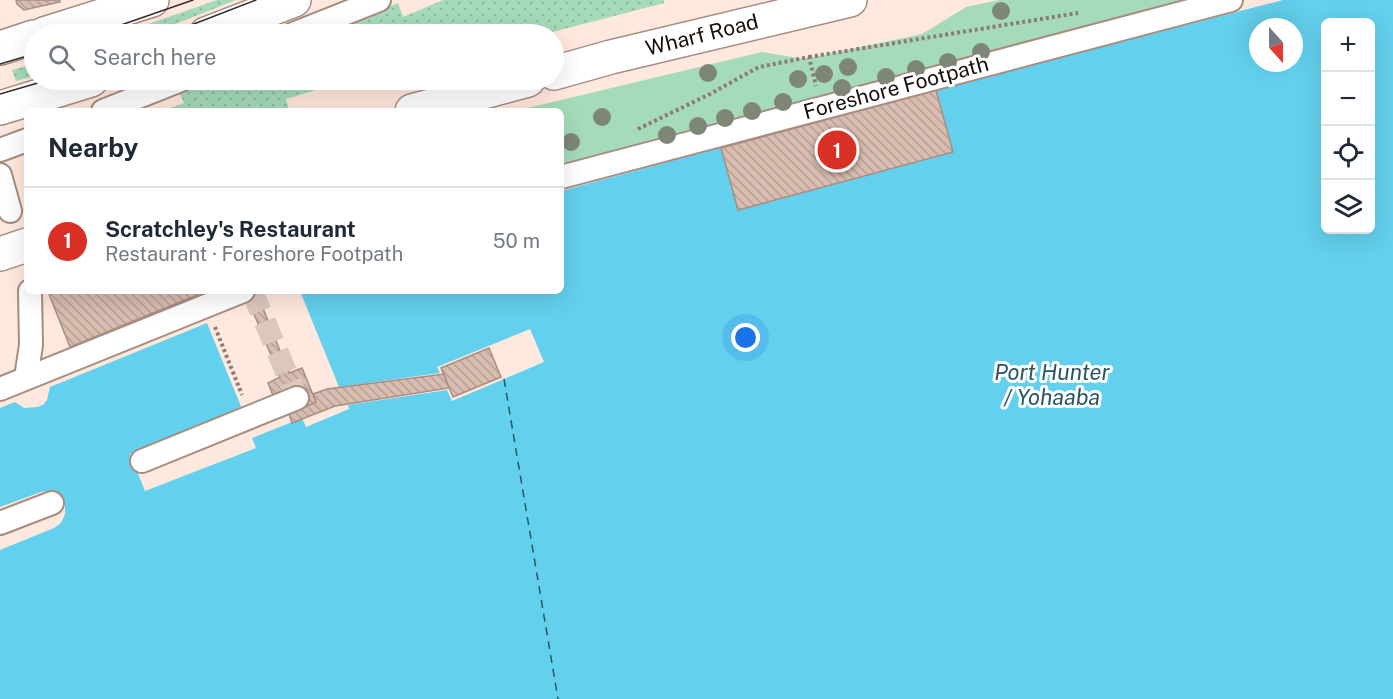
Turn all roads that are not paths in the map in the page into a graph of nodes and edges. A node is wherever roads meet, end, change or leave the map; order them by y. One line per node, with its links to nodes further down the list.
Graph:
1 (152, 0): 6 (main road)
2 (294, 0): 7 (main road)
3 (379, 0): 8 (street)
4 (850, 0): 11 (main road, Wharf Road)
5 (1231, 0): 21 (street, Foreshore Footpath)
6 (76, 24)
7 (232, 24)
8 (318, 24)
9 (24, 40): 10 (main road)
10 (0, 48)
11 (564, 70)
12 (58, 90): 15 (main road)
13 (156, 90): 16 (street)
14 (491, 90): 17 (main road)
15 (0, 108)
16 (111, 108)
17 (423, 108)
18 (24, 141): 19 (street)
19 (0, 150)
20 (0, 175): 22 (street)
21 (564, 176)
22 (10, 211)
23 (24, 246): 24 (main road)
24 (0, 254)
25 (30, 294): 27 (street)
26 (236, 294): 27 (street)
27 (26, 378): 28 (street)
28 (0, 389)
29 (297, 398): 30 (street)
30 (142, 461)
31 (52, 502): 32 (street)
32 (0, 523)

